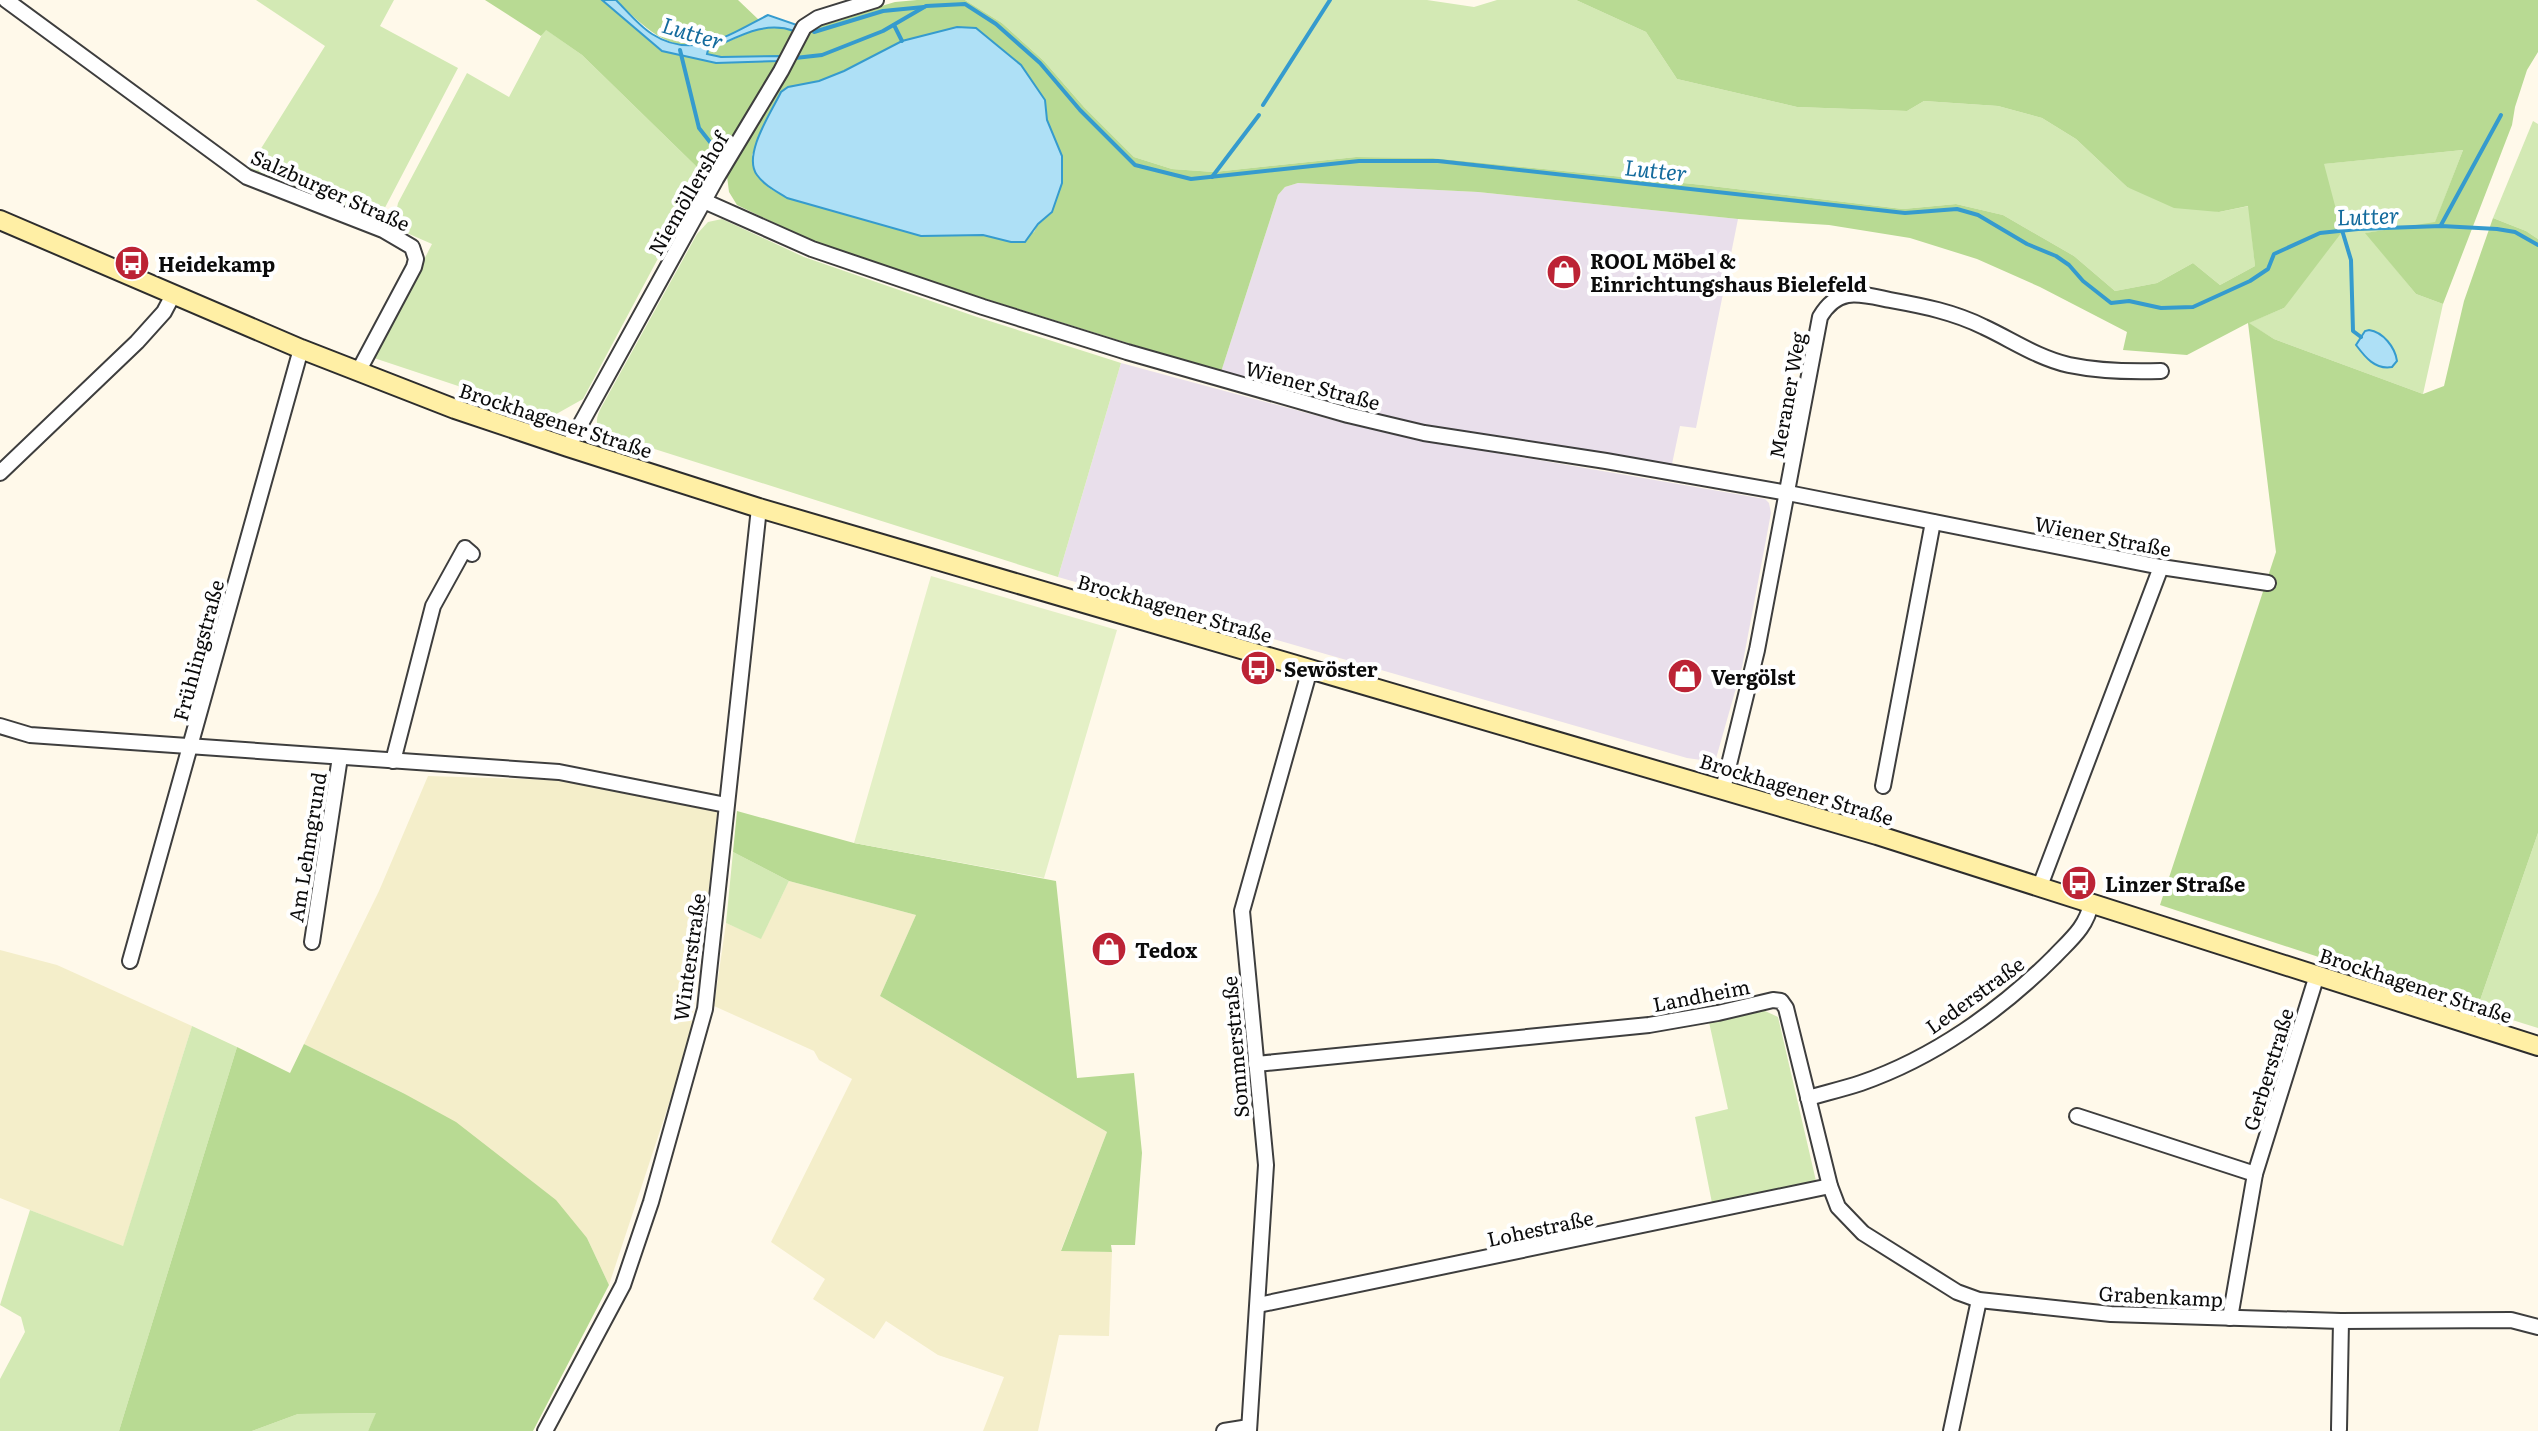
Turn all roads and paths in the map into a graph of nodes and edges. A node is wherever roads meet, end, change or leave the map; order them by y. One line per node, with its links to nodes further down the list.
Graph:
1 (6, 0): 8 (street, Salzburger Straße)
2 (876, 0): 3 (street, Niemöllershof)
3 (704, 201): 9 (street, Niemöllershof); 11 (street, Wiener Straße)
4 (0, 220): 5 (main road, Brockhagener Straße)
5 (173, 295): 6 (main road, Brockhagener Straße); 10 (street)
6 (301, 349): 8 (main road, Brockhagener Straße); 19 (street, Frühlingstraße)
7 (2161, 371): 11 (street, Meraner Weg)
8 (358, 372): 9 (main road, Brockhagener Straße)
9 (568, 447): 12 (main road, Brockhagener Straße)
10 (0, 473)
11 (1788, 493): 13 (street, Wiener Straße); 23 (street, Meraner Weg)
12 (759, 508): 17 (main road, Brockhagener Straße); 24 (street, Winterstraße)
13 (1933, 522): 15 (street, Wiener Straße); 22 (street)
14 (472, 554): 21 (street)
15 (2161, 567): 16 (street, Wiener Straße); 25 (street)
16 (2268, 583)
17 (1310, 669): 23 (main road, Brockhagener Straße); 31 (street, Sommerstraße)
18 (0, 726): 19 (street)
19 (191, 747): 20 (street); 28 (street, Frühlingstraße)
20 (340, 757): 21 (street); 27 (street, Am Lehmgrund)
21 (393, 761): 24 (street)
22 (1883, 786)
23 (1723, 789): 25 (main road, Brockhagener Straße)
24 (726, 805): 43 (street, Winterstraße)
25 (2040, 886): 26 (main road, Brockhagener Straße)
26 (2091, 903): 29 (main road, Brockhagener Straße); 32 (street, Lederstraße)
27 (312, 942)
28 (130, 961)
29 (2317, 975): 30 (main road, Brockhagener Straße); 34 (street, Gerberstraße)
30 (2538, 1046)
31 (1256, 1064): 32 (street, Landheim); 37 (street, Sommerstraße)
32 (1808, 1098): 35 (street, Landheim)
33 (2077, 1116): 34 (street)
34 (2255, 1174): 38 (street, Gerberstraße)
35 (1830, 1186): 36 (street, Landheim); 37 (street, Lohestraße)
36 (1979, 1300): 38 (street, Grabenkamp); 45 (street)
37 (1258, 1305): 41 (street, Sommerstraße)
38 (2230, 1318): 39 (street, Grabenkamp)
39 (2341, 1321): 40 (street, Grabenkamp); 42 (street)
40 (2538, 1327)
41 (1249, 1429): 44 (street)
42 (2339, 1429)
43 (545, 1431)
44 (1224, 1431)
45 (1951, 1431)

